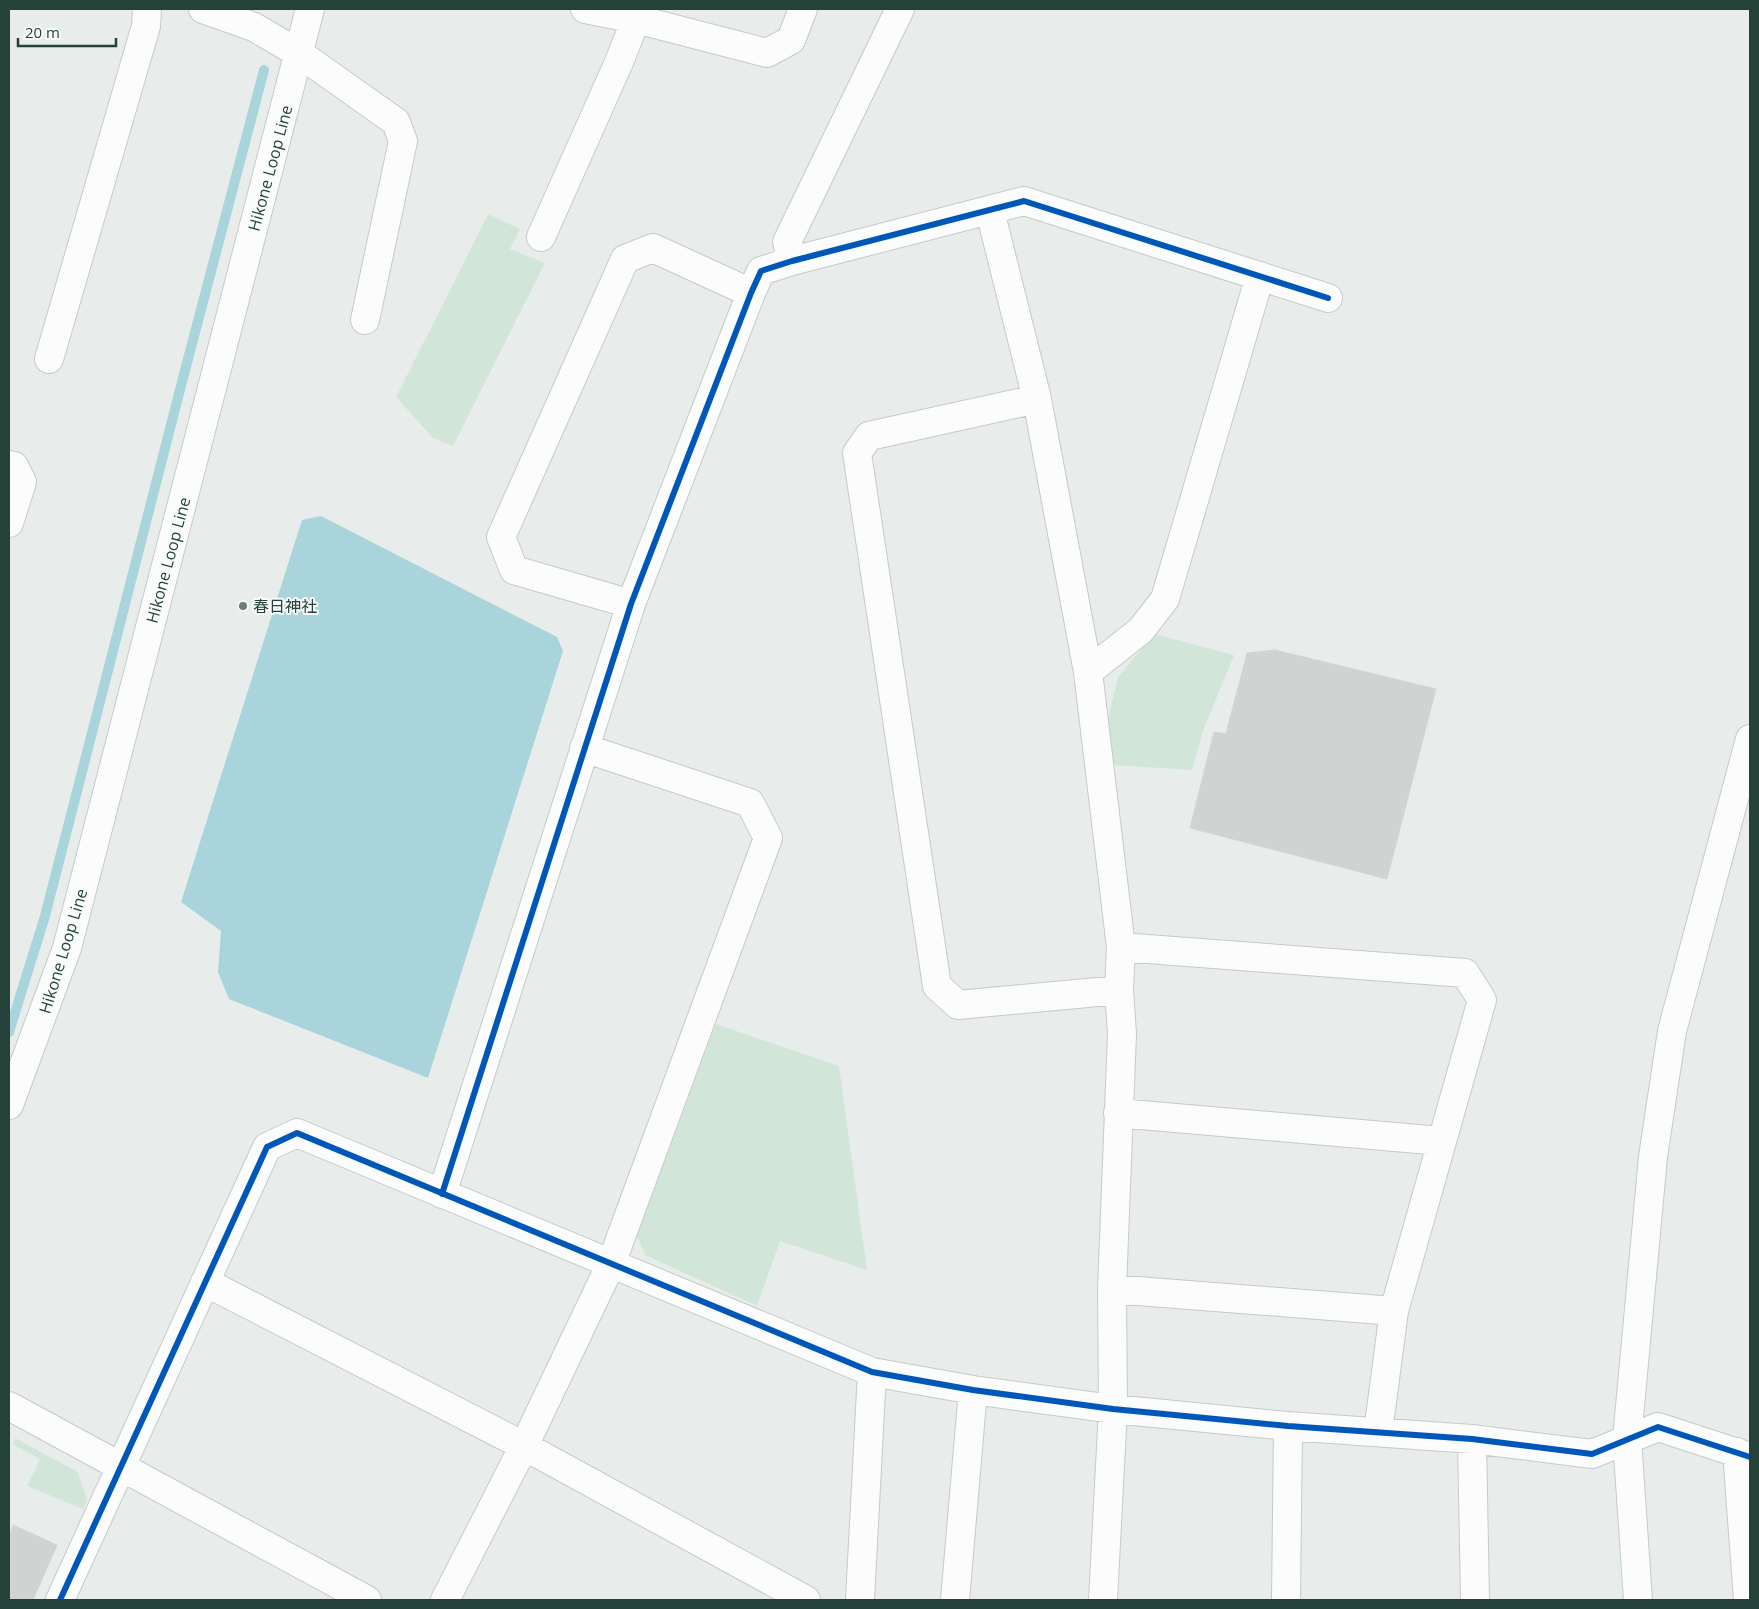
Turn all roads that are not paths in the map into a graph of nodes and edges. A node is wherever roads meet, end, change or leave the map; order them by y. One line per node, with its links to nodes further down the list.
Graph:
1 (147, 9): 16 (street)
2 (203, 9): 8 (street)
3 (310, 9): 8 (street, Hikone Loop Line)
4 (585, 9): 7 (street)
5 (803, 9): 7 (street)
6 (900, 9): 11 (street)
7 (637, 14): 10 (street)
8 (300, 54): 15 (street); 26 (street, Hikone Loop Line)
9 (990, 211): 11 (street); 12 (street); 17 (street)
10 (541, 237)
11 (792, 261): 13 (street)
12 (1260, 276): 14 (street); 21 (street)
13 (751, 293): 20 (street); 20 (street)
14 (1328, 298)
15 (365, 320)
16 (49, 359)
17 (1037, 399): 21 (street); 25 (street)
18 (9, 465): 19 (street)
19 (9, 523)
20 (631, 604): 23 (street)
21 (1088, 672): 24 (street)
22 (1750, 739): 41 (street)
23 (584, 748): 29 (street); 30 (street)
24 (1121, 947): 25 (street); 28 (street)
25 (1119, 990): 27 (street)
26 (12, 1090)
27 (1118, 1113): 28 (street); 32 (street)
28 (1441, 1141): 33 (street)
29 (442, 1194): 30 (street); 31 (street)
30 (611, 1264): 34 (street); 42 (street)
31 (205, 1282): 42 (street); 44 (street)
32 (1112, 1289): 33 (street); 37 (street)
33 (1394, 1311): 39 (street)
34 (872, 1372): 35 (street); 49 (street)
35 (973, 1390): 37 (street); 50 (street)
36 (9, 1406): 44 (street)
37 (1113, 1410): 38 (street); 51 (street)
38 (1288, 1426): 39 (street); 52 (street)
39 (1378, 1432): 40 (street)
40 (1472, 1439): 41 (street); 53 (street)
41 (1626, 1439): 43 (street); 54 (street)
42 (524, 1446): 47 (street); 48 (street)
43 (1744, 1454): 55 (street)
44 (121, 1467): 45 (street); 46 (street)
45 (60, 1600)
46 (366, 1600)
47 (445, 1600)
48 (806, 1600)
49 (860, 1600)
50 (955, 1600)
51 (1104, 1600)
52 (1286, 1600)
53 (1475, 1600)
54 (1638, 1600)
55 (1748, 1600)

